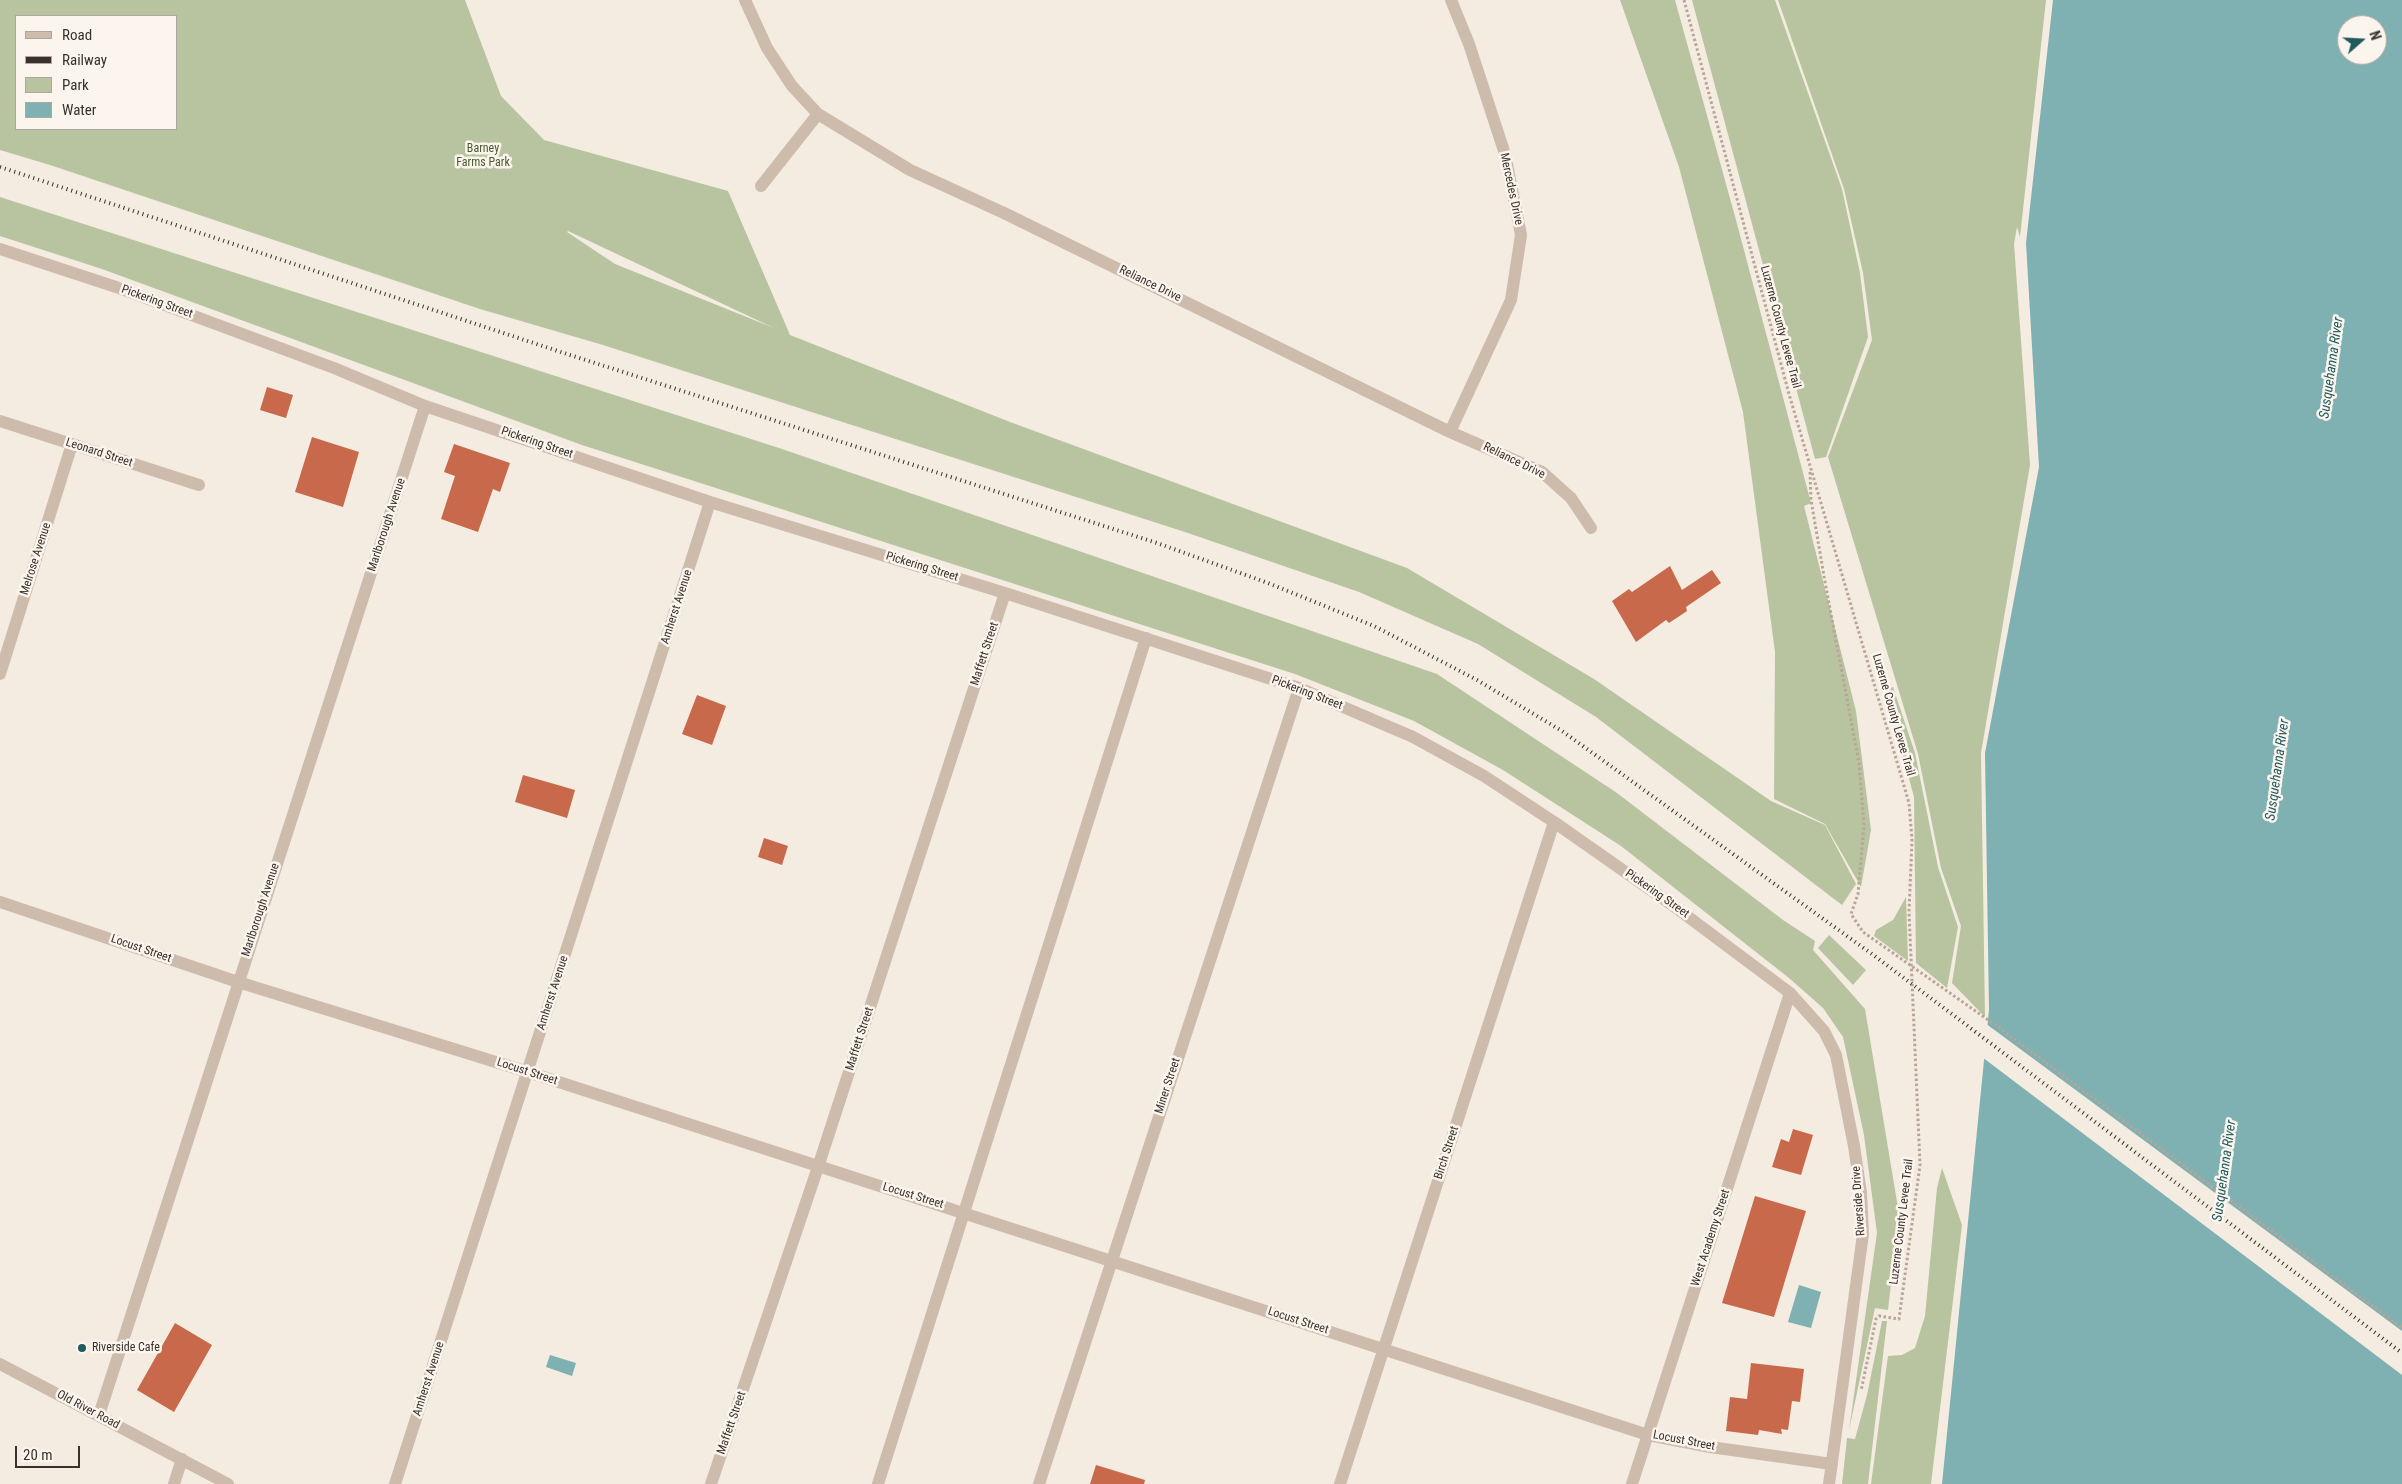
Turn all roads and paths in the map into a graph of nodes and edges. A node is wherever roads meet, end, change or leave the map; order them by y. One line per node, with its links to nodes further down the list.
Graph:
1 (744, 0): 4 (street, Reliance Drive)
2 (1451, 0): 9 (street, Mercedes Drive)
3 (1684, 0): 11 (path, Luzerne County Levee Trail)
4 (818, 114): 5 (street); 9 (street, Reliance Drive)
5 (761, 186)
6 (0, 249): 7 (street, Pickering Street)
7 (425, 406): 13 (street, Pickering Street); 21 (street, Marlborough Avenue)
8 (0, 422): 10 (street, Leonard Street)
9 (1450, 432): 14 (street, Reliance Drive)
10 (72, 444): 12 (street, Leonard Street); 17 (street, Melrose Avenue)
11 (1810, 466): 27 (path); 30 (path, Luzerne County Levee Trail)
12 (198, 485)
13 (710, 502): 15 (street, Pickering Street); 23 (street, Amherst Avenue)
14 (1591, 528)
15 (1005, 593): 16 (street, Pickering Street); 24 (street, Maffett Street)
16 (1146, 638): 18 (street, Pickering Street); 25 (street)
17 (0, 674)
18 (1300, 688): 19 (street, Pickering Street); 26 (street, Miner Street)
19 (1554, 822): 22 (street, Pickering Street); 28 (street, Birch Street)
20 (0, 902): 21 (street, Locust Street)
21 (238, 982): 23 (street, Locust Street); 31 (street, Marlborough Avenue)
22 (1790, 993): 32 (street, West Academy Street); 34 (street, Riverside Drive)
23 (528, 1072): 24 (street, Locust Street); 37 (street, Amherst Avenue)
24 (818, 1166): 25 (street, Locust Street); 38 (street, Maffett Street)
25 (965, 1213): 26 (street, Locust Street); 39 (street)
26 (1111, 1260): 28 (street, Locust Street); 40 (street, Miner Street)
27 (2402, 1328)
28 (1384, 1349): 32 (street, Locust Street); 41 (street, Birch Street)
29 (0, 1364): 31 (street, Old River Road)
30 (1860, 1394)
31 (99, 1415): 33 (street, Old River Road)
32 (1648, 1435): 34 (street, Locust Street); 42 (street, West Academy Street)
33 (182, 1459): 35 (street); 36 (street, Old River Road)
34 (1832, 1464): 43 (street, Riverside Drive)
35 (174, 1484)
36 (228, 1484)
37 (395, 1484)
38 (711, 1484)
39 (878, 1484)
40 (1039, 1484)
41 (1340, 1484)
42 (1632, 1484)
43 (1830, 1484)

